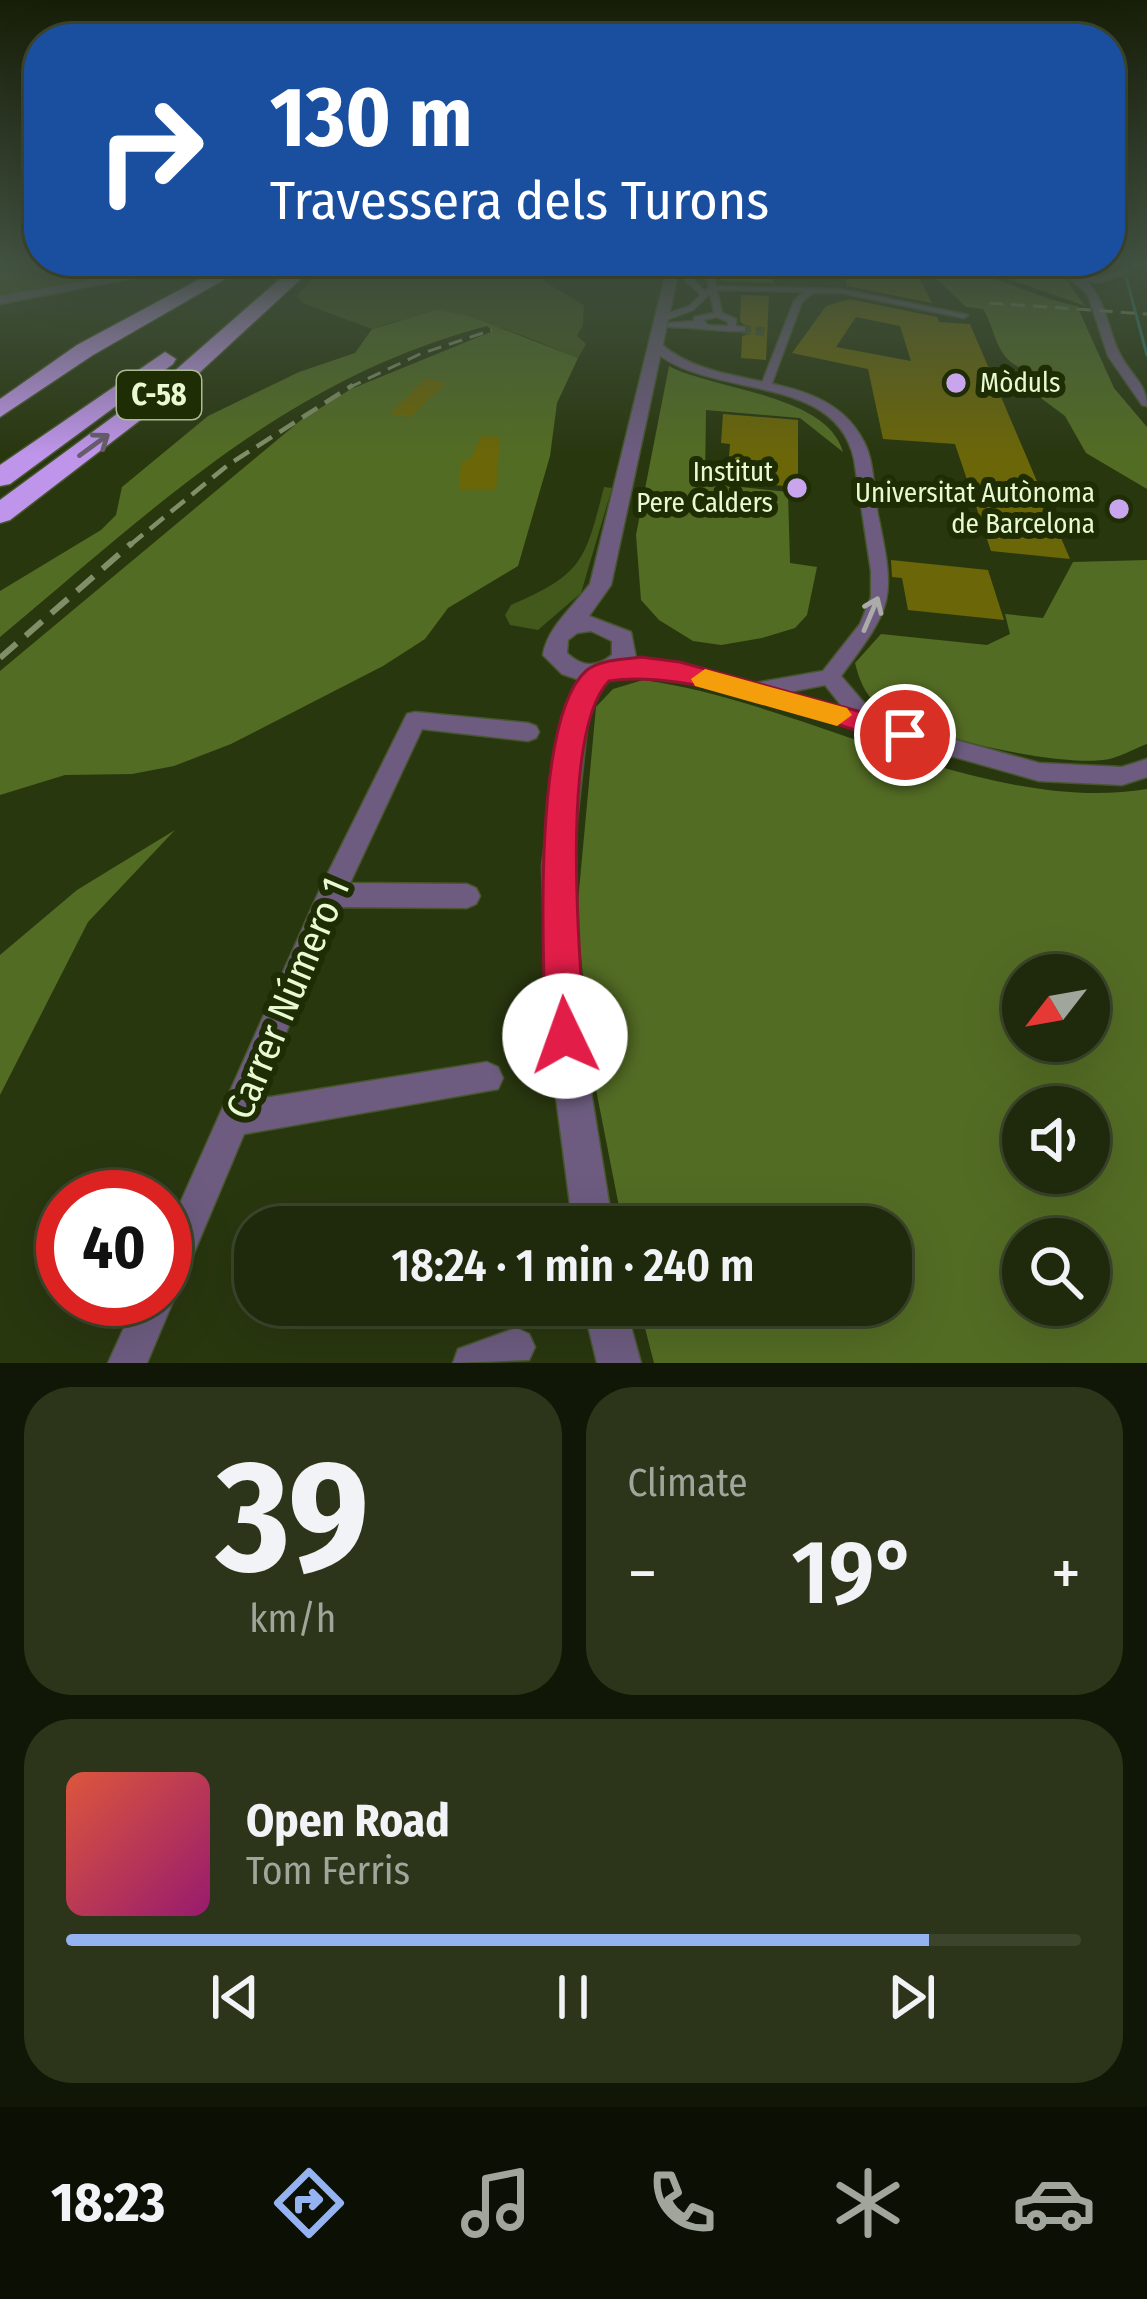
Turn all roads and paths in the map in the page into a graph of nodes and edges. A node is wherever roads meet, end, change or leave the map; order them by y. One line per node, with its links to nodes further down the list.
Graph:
1 (126, 328): 14 (highway)
2 (202, 328): 15 (highway, C-58)
3 (237, 328): 16 (highway, C-58, one-way to 3)
4 (664, 328): 10 (street)
5 (789, 328): 9 (street)
6 (1104, 328): 13 (street)
7 (1118, 328): 12 (street)
8 (770, 332): 9 (street)
9 (786, 335): 11 (street)
10 (657, 347): 17 (street); 23 (street, one-way to 10)
11 (767, 383)
12 (1147, 384)
13 (1147, 402)
14 (0, 410)
15 (0, 478)
16 (0, 514)
17 (600, 585): 18 (street); 19 (street)
18 (571, 626): 19 (street); 20 (street)
19 (621, 635): 21 (street); 22 (street)
20 (565, 667): 21 (street); 25 (street)
21 (607, 670): 22 (street); 25 (street)
22 (680, 671): 24 (street)
23 (830, 677): 24 (street); 26 (street)
24 (748, 692): 26 (street)
25 (575, 719): 33 (street)
26 (869, 724): 28 (street)
27 (527, 732): 29 (street, Carrer Número 1)
28 (1147, 769)
29 (330, 896): 30 (street); 32 (street, Carrer Número 1)
30 (467, 896)
31 (487, 1078): 32 (street)
32 (237, 1119): 34 (street, Carrer Número 1)
33 (590, 1206)
34 (192, 1218)
35 (144, 1326): 38 (street)
36 (609, 1326): 40 (street)
37 (516, 1347): 39 (street)
38 (127, 1363)
39 (472, 1363)
40 (619, 1363)

